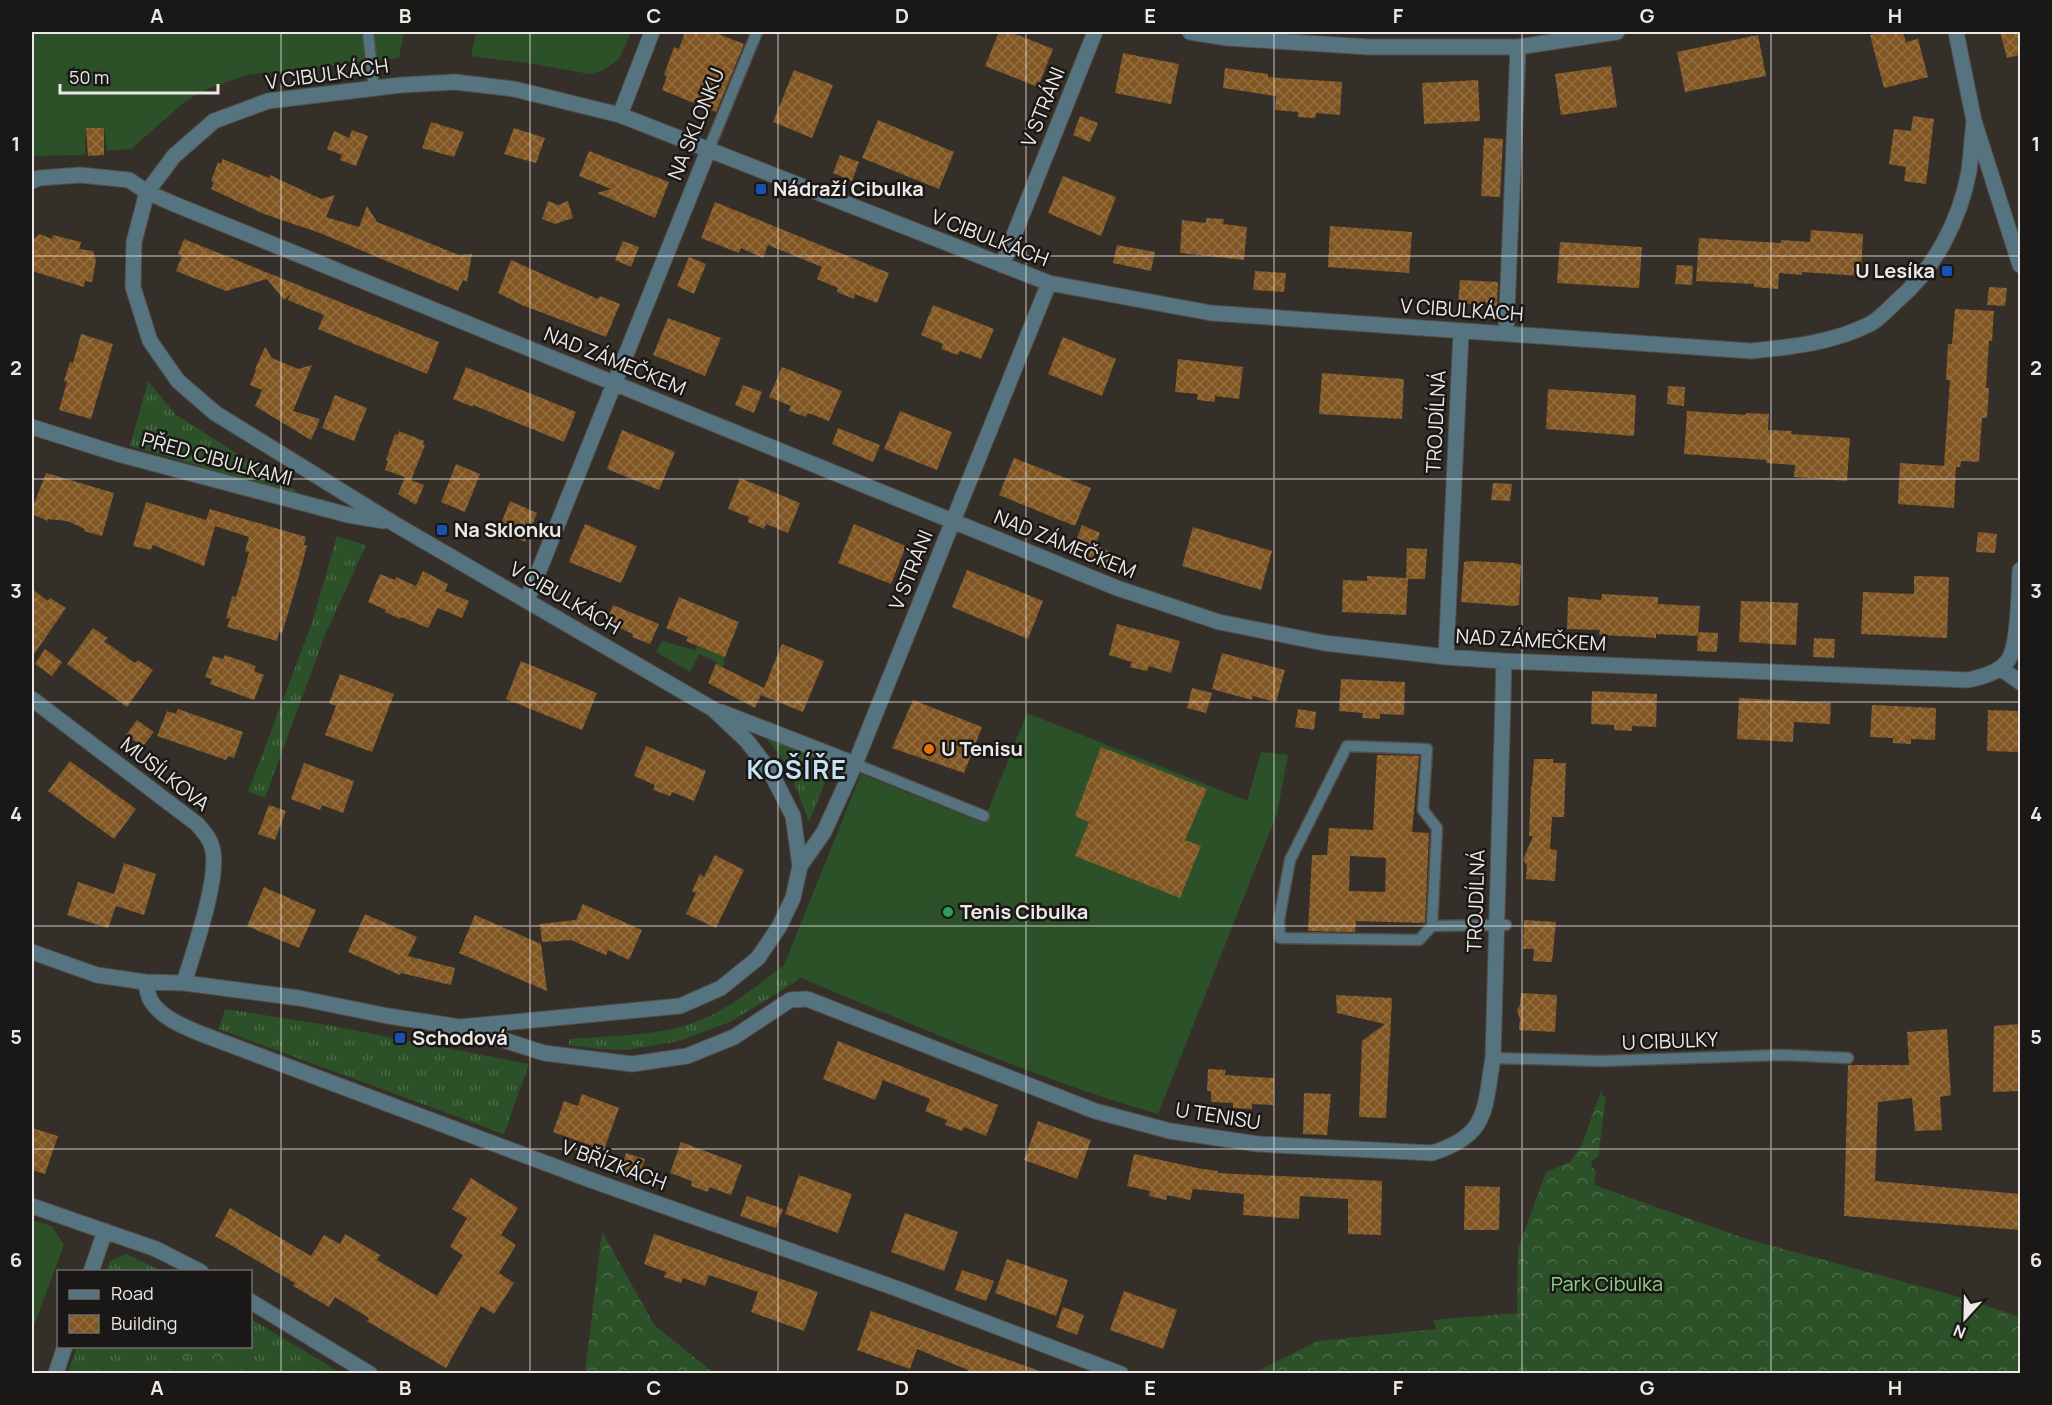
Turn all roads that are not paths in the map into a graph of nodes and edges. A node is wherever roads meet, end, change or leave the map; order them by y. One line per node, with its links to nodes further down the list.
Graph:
1 (368, 32): 9 (lane)
2 (652, 32): 10 (street)
3 (757, 32): 12 (lane, NA SKLONKU)
4 (1095, 32): 15 (street, V STRÁNI)
5 (1190, 32): 8 (street)
6 (1617, 32): 8 (street)
7 (1956, 32): 11 (street)
8 (1518, 47): 19 (street)
9 (374, 88): 10 (street, V CIBULKÁCH); 14 (street, V CIBULKÁCH)
10 (620, 115): 12 (street, V CIBULKÁCH)
11 (1974, 121): 16 (street); 19 (street, V CIBULKÁCH)
12 (708, 151): 15 (street, V CIBULKÁCH); 20 (street, NA SKLONKU)
13 (32, 181): 14 (street, NAD ZÁMEČKEM)
14 (147, 192): 20 (street, NAD ZÁMEČKEM); 23 (street, V CIBULKÁCH)
15 (1002, 265): 17 (street, V CIBULKÁCH)
16 (2020, 265)
17 (1049, 283): 18 (street, V CIBULKÁCH); 22 (street, V STRÁNI)
18 (1461, 332): 19 (street, V CIBULKÁCH); 26 (street, TROJDÍLNÁ)
19 (1506, 334)
20 (613, 383): 22 (street, NAD ZÁMEČKEM); 25 (street, NA SKLONKU)
21 (32, 427): 23 (street, PŘED CIBULKAMI)
22 (953, 522): 26 (street, NAD ZÁMEČKEM); 32 (street, V STRÁNI)
23 (393, 523): 25 (street, V CIBULKÁCH)
24 (2020, 570): 28 (street)
25 (527, 600): 31 (street, V CIBULKÁCH)
26 (1446, 657): 27 (street, NAD ZÁMEČKEM)
27 (1503, 661): 28 (street, NAD ZÁMEČKEM); 35 (street, TROJDÍLNÁ)
28 (2000, 668): 29 (street)
29 (2020, 682)
30 (32, 699): 39 (street, MUSÍLKOVA)
31 (713, 709): 32 (street); 34 (street, V CIBULKÁCH)
32 (855, 764): 33 (lane); 34 (street, V STRÁNI)
33 (984, 816)
34 (800, 866): 40 (street, V CIBULKÁCH)
35 (1501, 925): 36 (lane); 41 (street, TROJDÍLNÁ)
36 (1432, 926): 36 (lane)
37 (32, 952): 38 (street, V CIBULKÁCH)
38 (145, 982): 39 (street, V CIBULKÁCH); 50 (street, V BŘÍZKÁCH)
39 (184, 983): 40 (street, V CIBULKÁCH)
40 (460, 1027): 43 (street, U TENISU)
41 (1493, 1058): 42 (lane, U CIBULKY); 43 (street, TROJDÍLNÁ)
42 (1848, 1058)
43 (1469, 1136)
44 (32, 1206): 45 (street)
45 (105, 1231): 46 (street); 47 (street)
46 (92, 1270)
47 (197, 1270)
48 (252, 1302): 52 (street)
49 (65, 1348): 51 (street)
50 (1088, 1367): 53 (street, V BŘÍZKÁCH)
51 (56, 1373)
52 (370, 1374)
53 (1121, 1374)

